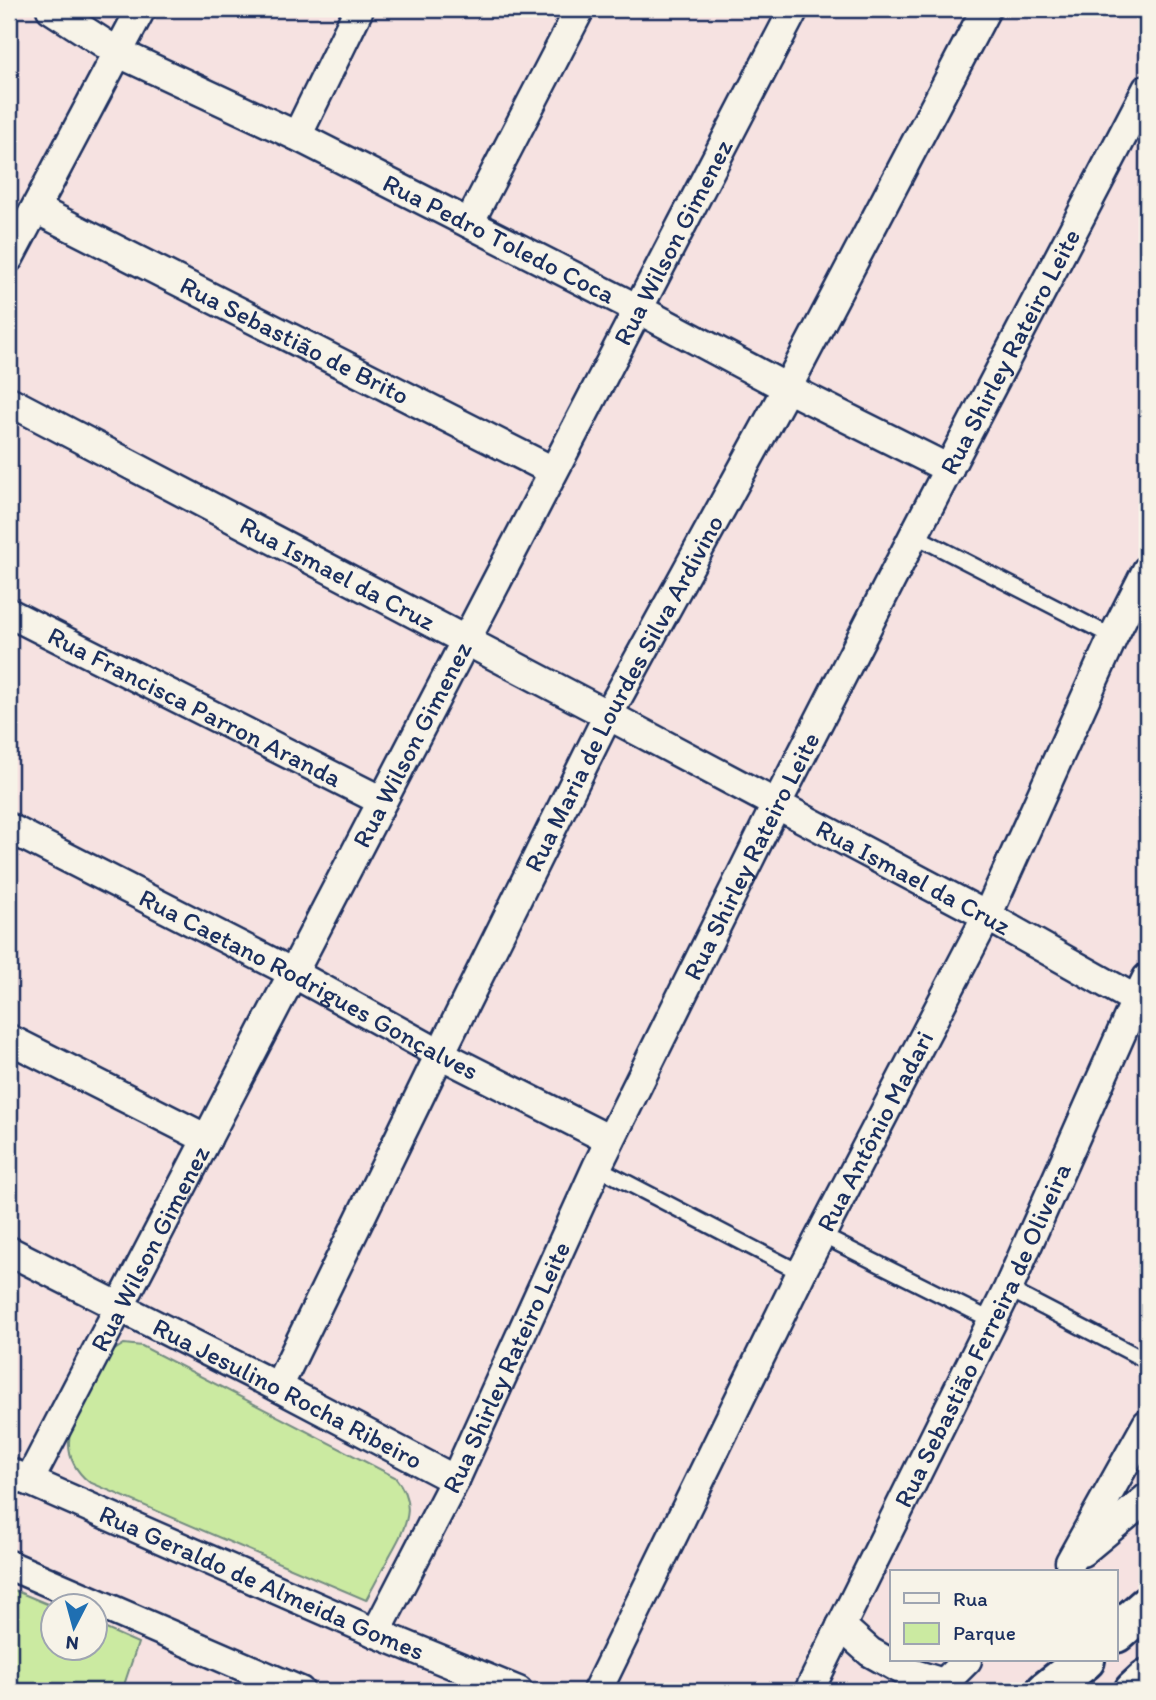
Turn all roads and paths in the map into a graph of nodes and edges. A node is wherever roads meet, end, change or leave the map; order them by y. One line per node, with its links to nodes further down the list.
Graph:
1 (51, 9): 7 (street, Rua Pedro Toledo Coca)
2 (141, 9): 7 (street)
3 (359, 9): 9 (street)
4 (580, 9): 11 (street)
5 (794, 9): 13 (street, Rua Wilson Gimenez)
6 (986, 9): 14 (street, Rua Maria de Lourdes Silva Ardivino)
7 (119, 53): 9 (street, Rua Pedro Toledo Coca); 10 (street)
8 (1147, 89): 16 (street, Rua Shirley Rateiro Leite)
9 (297, 136): 11 (street, Rua Pedro Toledo Coca)
10 (36, 209): 12 (street); 17 (street, Rua Sebastião de Brito)
11 (468, 223): 13 (street, Rua Pedro Toledo Coca)
12 (9, 258)
13 (638, 309): 14 (street, Rua Pedro Toledo Coca); 17 (street, Rua Wilson Gimenez)
14 (787, 388): 16 (street, Rua Pedro Toledo Coca); 23 (street, Rua Maria de Lourdes Silva Ardivino)
15 (9, 401): 22 (street, Rua Ismael da Cruz)
16 (949, 469): 18 (street, Rua Shirley Rateiro Leite)
17 (553, 471): 22 (street, Rua Wilson Gimenez)
18 (914, 536): 21 (lane); 25 (street, Rua Shirley Rateiro Leite)
19 (1147, 570): 21 (street, Rua Antônio Madari)
20 (9, 613): 24 (street, Rua Francisca Parron Aranda)
21 (1113, 637): 27 (street, Rua Antônio Madari)
22 (466, 640): 23 (street, Rua Ismael da Cruz); 24 (street, Rua Wilson Gimenez)
23 (608, 715): 25 (street, Rua Ismael da Cruz); 31 (street, Rua Maria de Lourdes Silva Ardivino)
24 (382, 801): 28 (street, Rua Wilson Gimenez)
25 (776, 805): 27 (street, Rua Ismael da Cruz); 33 (street, Rua Shirley Rateiro Leite)
26 (9, 828): 28 (street, Rua Caetano Rodrigues Gonçalves)
27 (987, 916): 29 (street, Rua Ismael da Cruz); 35 (street, Rua Antônio Madari)
28 (293, 973): 31 (street, Rua Caetano Rodrigues Gonçalves); 32 (street, Rua Wilson Gimenez)
29 (1143, 995): 38 (street, Rua Sebastião Ferreira de Oliveira)
30 (9, 1039): 32 (street)
31 (440, 1054): 33 (street, Rua Caetano Rodrigues Gonçalves); 42 (street, Rua Maria de Lourdes Silva Ardivino)
32 (207, 1139): 39 (street, Rua Wilson Gimenez)
33 (610, 1140): 34 (street, Rua Shirley Rateiro Leite)
34 (597, 1167): 37 (lane); 45 (street, Rua Shirley Rateiro Leite)
35 (821, 1235): 37 (street, Rua Antônio Madari); 40 (lane)
36 (9, 1251): 39 (street, Rua Jesulino Rocha Ribeiro)
37 (801, 1273): 59 (street, Rua Antônio Madari)
38 (1008, 1289): 40 (street, Rua Sebastião Ferreira de Oliveira); 41 (lane)
39 (120, 1307): 42 (street, Rua Jesulino Rocha Ribeiro); 44 (street, Rua Wilson Gimenez)
40 (991, 1320): 50 (street, Rua Sebastião Ferreira de Oliveira)
41 (1147, 1361)
42 (278, 1387): 45 (street, Rua Jesulino Rocha Ribeiro)
43 (1147, 1424): 48 (street)
44 (19, 1477): 52 (street, Rua Geraldo de Almeida Gomes)
45 (455, 1480): 52 (street, Rua Shirley Rateiro Leite)
46 (1147, 1498): 48 (street)
47 (9, 1565): 57 (street)
48 (1065, 1567)
49 (1147, 1606): 51 (main road)
50 (841, 1626): 56 (street); 60 (street, Rua Sebastião Ferreira de Oliveira)
51 (1118, 1631)
52 (376, 1633): 58 (street, Rua Geraldo de Almeida Gomes)
53 (965, 1662): 56 (street)
54 (1082, 1662): 61 (main road)
55 (1147, 1679): 62 (main road)
56 (939, 1687)
57 (300, 1691)
58 (518, 1691)
59 (597, 1691)
60 (809, 1691)
61 (1046, 1691)
62 (1134, 1691)

